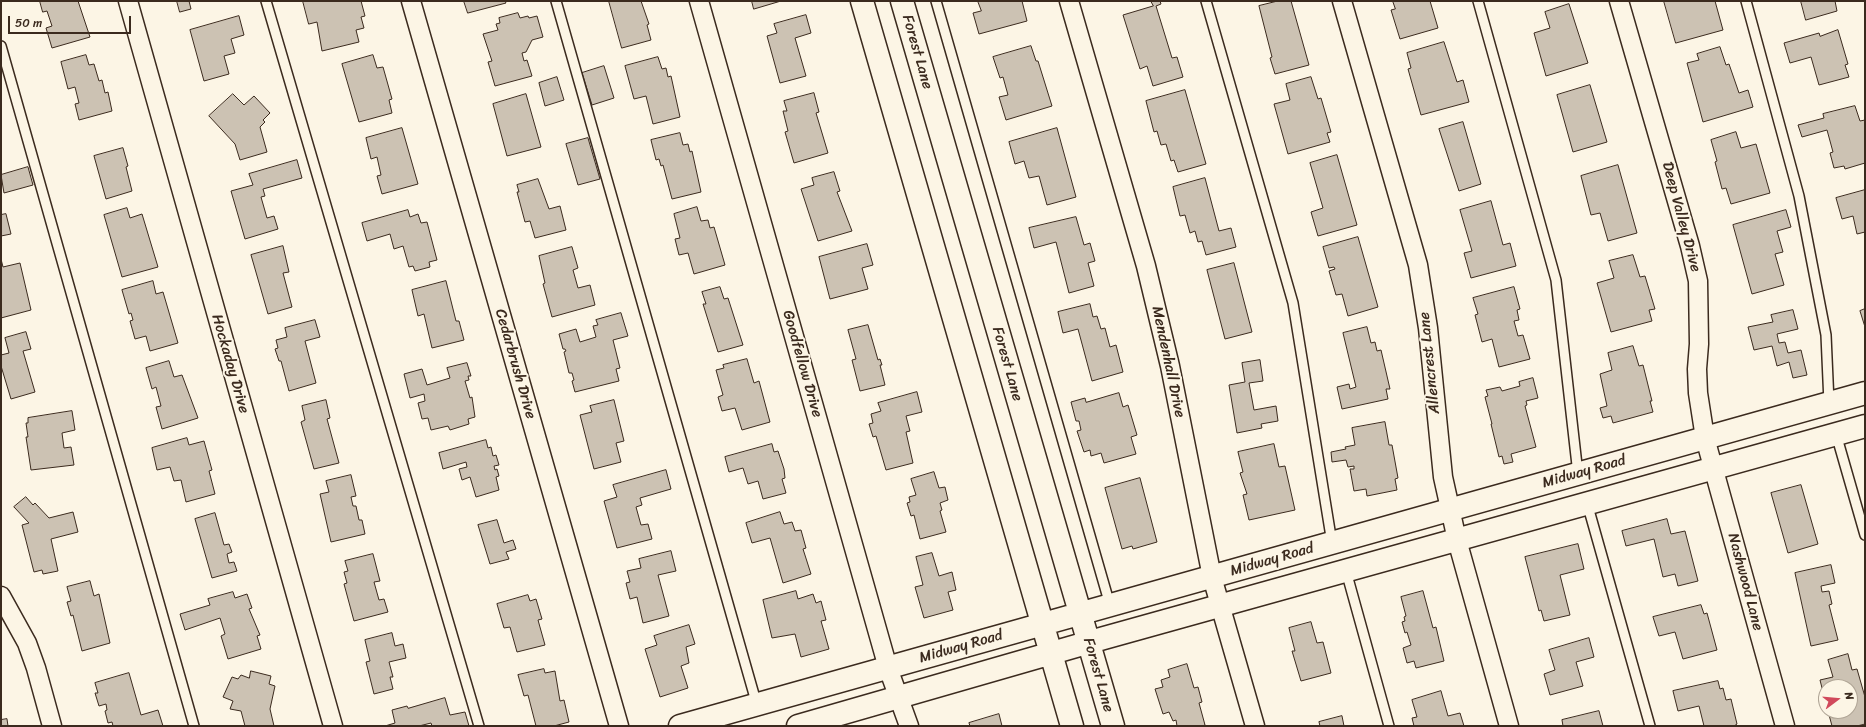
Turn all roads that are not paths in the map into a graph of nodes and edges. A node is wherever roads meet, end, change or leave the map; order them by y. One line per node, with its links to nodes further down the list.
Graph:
1 (128, 1): 42 (street, Hockaday Drive)
2 (266, 1): 43 (lane)
3 (411, 1): 44 (street, Cedarbrush Drive)
4 (556, 1): 39 (lane)
5 (699, 1): 37 (street, Goodfellow Drive)
6 (862, 1): 34 (main road)
7 (902, 1): 33 (main road, Forest Lane)
8 (936, 1): 31 (lane)
9 (1069, 1): 29 (street, Mendenhall Drive)
10 (1206, 1): 27 (lane)
11 (1342, 1): 24 (street, Allencrest Lane)
12 (1478, 1): 22 (lane)
13 (1619, 1): 20 (street, Deep Valley Drive)
14 (1746, 1): 17 (lane)
15 (1, 46): 41 (lane)
16 (1865, 393): 17 (main road, Midway Road)
17 (1829, 403): 20 (main road, Midway Road)
18 (1865, 426): 19 (main road, Midway Road)
19 (1836, 434): 21 (main road, Midway Road); 25 (lane)
20 (1706, 438): 21 (street, Nashwood Lane); 22 (main road, Midway Road)
21 (1714, 468): 23 (main road, Midway Road); 54 (street, Nashwood Lane)
22 (1578, 474): 24 (main road, Midway Road)
23 (1587, 503): 26 (main road, Midway Road); 53 (lane)
24 (1449, 509): 26 (street, Allencrest Lane); 27 (main road, Midway Road)
25 (1865, 535)
26 (1457, 540): 28 (main road, Midway Road); 52 (street, Allencrest Lane)
27 (1332, 543): 29 (main road, Midway Road)
28 (1346, 571): 32 (main road, Midway Road); 51 (lane)
29 (1212, 577): 31 (main road, Midway Road); 32 (street, Mendenhall Drive)
30 (1, 596): 40 (street)
31 (1110, 605): 33 (main road, Midway Road)
32 (1220, 606): 35 (main road, Midway Road); 50 (street, Mendenhall Drive)
33 (1080, 614): 34 (main road, Midway Road); 35 (main road, Forest Lane)
34 (1043, 624): 36 (main road); 37 (main road, Midway Road)
35 (1089, 642): 36 (main road, Midway Road); 49 (main road, Forest Lane)
36 (1051, 653): 38 (main road, Midway Road); 48 (main road)
37 (888, 668): 38 (street, Goodfellow Drive); 39 (main road, Midway Road)
38 (899, 697): 46 (main road, Midway Road); 47 (street, Goodfellow Drive)
39 (757, 704): 45 (main road, Midway Road)
40 (52, 726)
41 (194, 726)
42 (333, 726)
43 (479, 726)
44 (619, 726)
45 (680, 726)
46 (798, 726)
47 (909, 726)
48 (1072, 726)
49 (1113, 726)
50 (1254, 726)
51 (1389, 726)
52 (1509, 726)
53 (1650, 726)
54 (1785, 726)

